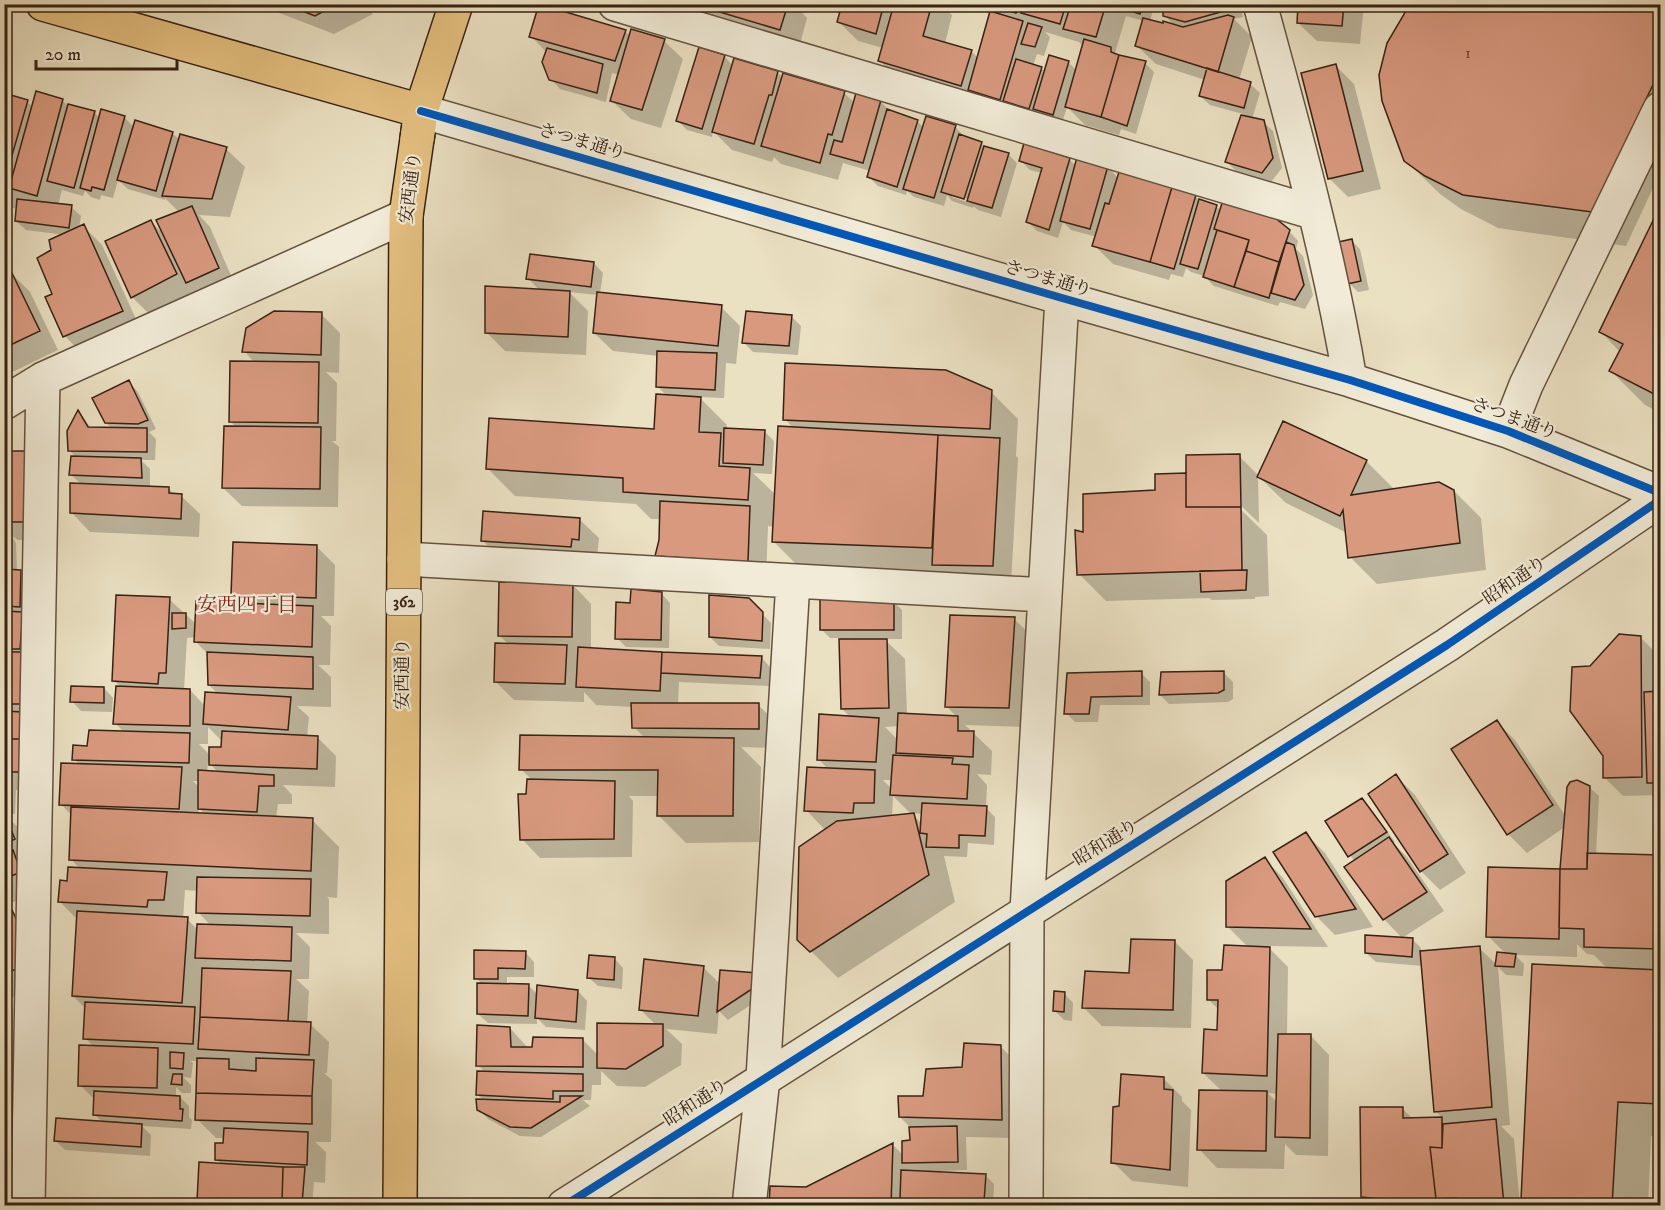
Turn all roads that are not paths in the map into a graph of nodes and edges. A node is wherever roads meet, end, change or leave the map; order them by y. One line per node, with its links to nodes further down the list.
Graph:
1 (43, 4): 6 (main road, さつま通り)
2 (456, 4): 6 (main road)
3 (615, 4): 7 (street)
4 (1260, 4): 7 (street)
5 (1660, 109): 13 (street)
6 (421, 111): 8 (main road); 9 (street, さつま通り)
7 (1315, 213): 11 (street)
8 (406, 216): 10 (street); 16 (main road)
9 (1062, 298): 11 (street, さつま通り); 18 (street)
10 (43, 379): 12 (street); 24 (street)
11 (1350, 380): 13 (street, さつま通り)
12 (4, 403)
13 (1508, 431): 14 (street, さつま通り)
14 (1660, 493)
15 (1660, 500): 19 (street, 昭和通り)
16 (404, 559): 17 (street); 25 (main road)
17 (793, 581): 18 (street); 20 (street)
18 (1045, 595): 19 (street)
19 (1027, 911): 20 (street, 昭和通り); 22 (street)
20 (763, 1078): 26 (street, 昭和通り); 27 (street)
21 (4, 1201): 23 (street)
22 (1029, 1205)
23 (6, 1206)
24 (28, 1206)
25 (400, 1206)
26 (564, 1206)
27 (749, 1206)

